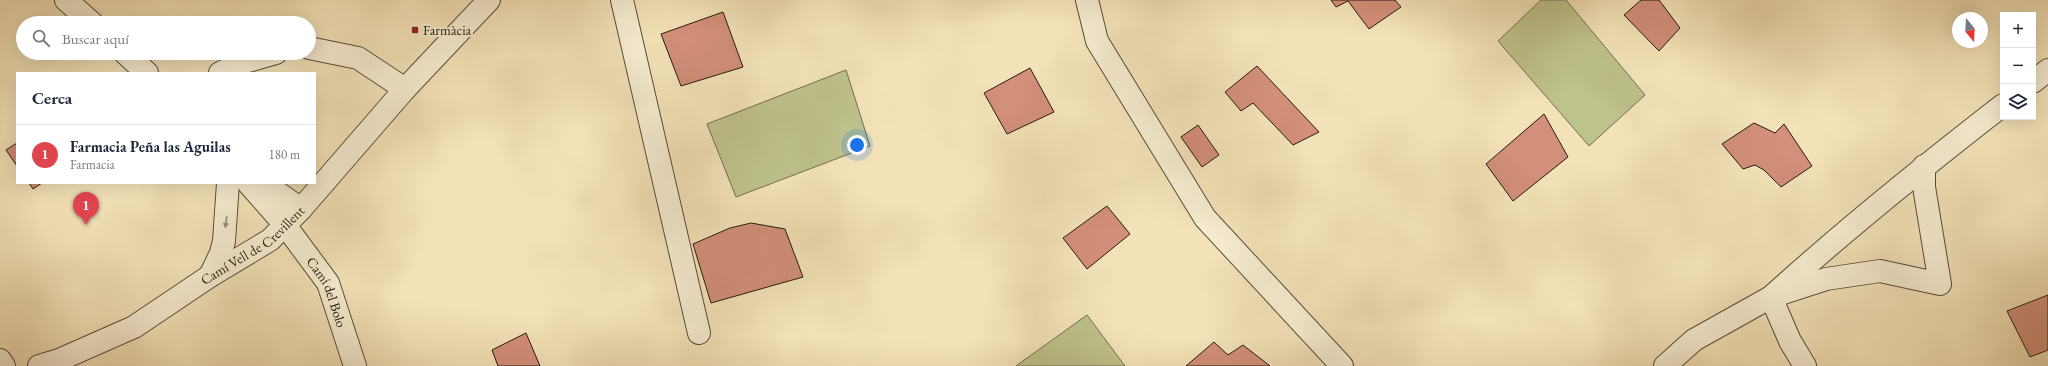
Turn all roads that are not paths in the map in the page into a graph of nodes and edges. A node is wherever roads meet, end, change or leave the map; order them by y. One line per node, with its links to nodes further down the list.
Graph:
1 (66, 0): 5 (street)
2 (489, 0): 13 (street, Camí Vell de Crevillent)
3 (622, 0): 27 (street)
4 (1087, 0): 32 (street)
5 (84, 16)
6 (316, 49): 13 (street)
7 (133, 60): 10 (street)
8 (252, 60): 11 (street)
9 (2048, 70): 12 (street)
10 (146, 72)
11 (222, 72)
12 (2036, 80)
13 (405, 89): 15 (street, Camí Vell de Crevillent)
14 (2000, 108): 16 (street)
15 (345, 158): 17 (street); 21 (street, Camí Vell de Crevillent)
16 (1924, 166): 23 (street); 25 (street)
17 (316, 168)
18 (228, 184): 24 (street, one-way to 24)
19 (249, 184): 22 (street, Camí del Bolo)
20 (265, 184): 21 (street)
21 (301, 209): 22 (street, Camí Vell de Crevillent)
22 (285, 225): 24 (street, Camí Vell de Crevillent); 31 (street, Camí del Bolo)
23 (1820, 253): 25 (street); 26 (street)
24 (210, 276): 30 (street, Camí Vell de Crevillent)
25 (1826, 279): 26 (street)
26 (1771, 297): 33 (street); 34 (street)
27 (699, 333)
28 (0, 360): 29 (street)
29 (4, 366)
30 (39, 366)
31 (355, 366)
32 (1342, 366)
33 (1665, 366)
34 (1806, 366)

